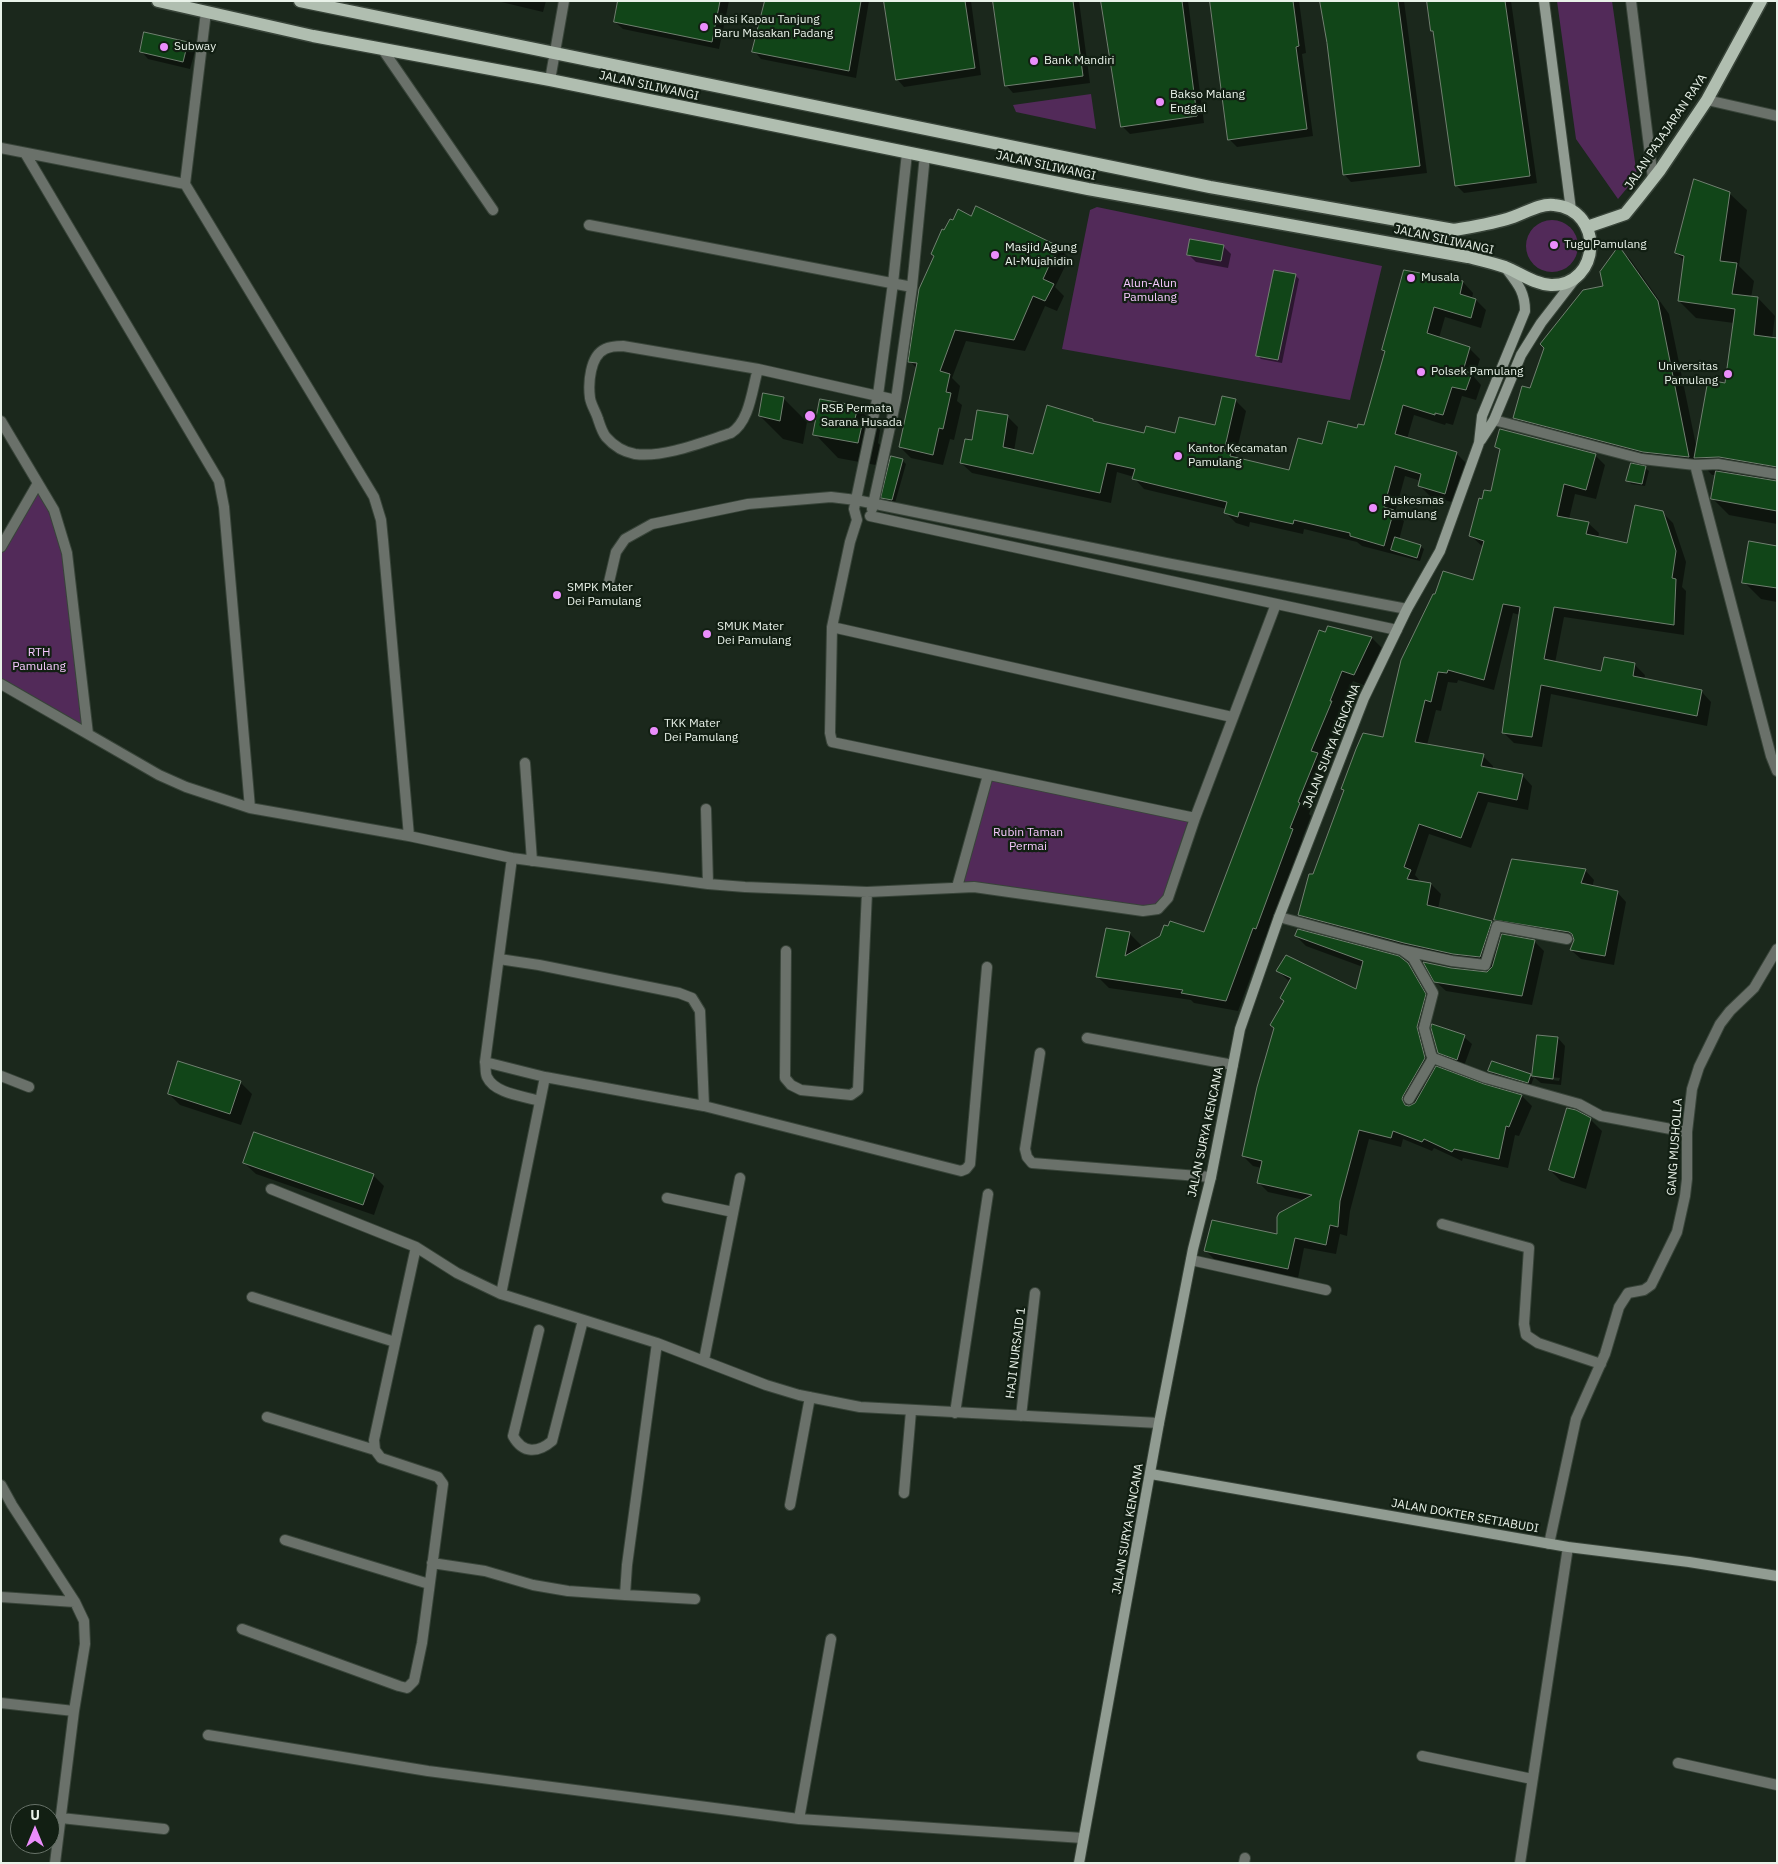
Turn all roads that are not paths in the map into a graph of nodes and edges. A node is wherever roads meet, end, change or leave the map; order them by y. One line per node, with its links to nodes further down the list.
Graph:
1 (158, 1): 7 (main road, JALAN SILIWANGI)
2 (300, 1): 9 (main road, JALAN SILIWANGI)
3 (564, 1): 9 (street)
4 (1544, 1): 20 (main road)
5 (1631, 1): 17 (street)
6 (1761, 1): 11 (main road, JALAN PAJAJARAN RAYA)
7 (206, 12): 8 (main road, JALAN SILIWANGI); 18 (street)
8 (383, 50): 10 (main road, JALAN SILIWANGI); 19 (street)
9 (555, 52): 10 (street); 20 (main road, JALAN SILIWANGI)
10 (550, 80): 15 (main road, JALAN SILIWANGI)
11 (1707, 100): 12 (street); 17 (main road, JALAN PAJAJARAN RAYA)
12 (1777, 116)
13 (1, 148): 14 (street)
14 (25, 153): 18 (street); 54 (street)
15 (907, 153): 16 (main road, JALAN SILIWANGI); 25 (street)
16 (925, 155): 23 (main road, JALAN SILIWANGI); 26 (street)
17 (1653, 179): 22 (main road, JALAN PAJAJARAN RAYA)
18 (185, 184): 57 (street)
19 (493, 210)
20 (1570, 210): 22 (main road)
21 (589, 225): 25 (street)
22 (1587, 227): 24 (main road)
23 (1505, 267): 24 (main road, JALAN SILIWANGI); 32 (main road, JALAN SURYA KENCANA)
24 (1577, 276): 30 (main road, JALAN SURYA KENCANA)
25 (893, 283): 26 (street); 28 (street)
26 (912, 287): 29 (street)
27 (758, 369): 27 (street); 28 (street)
28 (878, 395): 29 (street); 36 (street)
29 (896, 400): 37 (street)
30 (1494, 420): 32 (main road, JALAN SURYA KENCANA); 33 (street)
31 (1, 421): 35 (street)
32 (1478, 443): 45 (main road, JALAN SURYA KENCANA)
33 (1695, 465): 34 (street); 52 (street)
34 (1777, 474)
35 (38, 483): 40 (street); 50 (street)
36 (856, 500): 37 (street); 39 (street); 43 (street)
37 (874, 504): 38 (street); 41 (street)
38 (870, 516): 39 (street); 42 (street)
39 (857, 520): 46 (street)
40 (1, 548)
41 (1166, 563): 42 (street); 45 (street)
42 (1164, 579): 44 (street)
43 (609, 582)
44 (1276, 604): 47 (street); 49 (street)
45 (1407, 609): 47 (main road, JALAN SURYA KENCANA)
46 (832, 627): 49 (street); 53 (street)
47 (1397, 630): 63 (main road, JALAN SURYA KENCANA)
48 (1, 684): 50 (street)
49 (1232, 717): 56 (street)
50 (88, 734): 54 (street)
51 (526, 763): 59 (street)
52 (1777, 771)
53 (988, 775): 56 (street); 61 (street)
54 (250, 808): 57 (street)
55 (706, 809): 60 (street)
56 (1195, 818): 61 (street)
57 (409, 836): 58 (street)
58 (512, 858): 59 (street); 68 (street)
59 (532, 861): 60 (street)
60 (708, 884): 62 (street)
61 (957, 887): 62 (street)
62 (867, 892): 67 (street)
63 (1279, 917): 66 (street); 74 (main road, JALAN SURYA KENCANA)
64 (1567, 938): 66 (street)
65 (1777, 949): 81 (street, GANG MUSHOLLA)
66 (1402, 950): 72 (street)
67 (786, 952)
68 (499, 959): 73 (street); 80 (street)
69 (987, 967): 80 (street)
70 (1087, 1038): 74 (street)
71 (1040, 1053): 82 (street)
72 (1433, 1058): 78 (street); 81 (street)
73 (485, 1062): 76 (street); 79 (street)
74 (1234, 1065): 82 (main road, JALAN SURYA KENCANA)
75 (1, 1076): 77 (street)
76 (545, 1077): 79 (street); 80 (street)
77 (29, 1087)
78 (1409, 1099)
79 (540, 1101): 93 (street)
80 (704, 1106)
81 (1687, 1132): 100 (street, GANG MUSHOLLA)
82 (1211, 1177): 90 (main road, JALAN SURYA KENCANA)
83 (740, 1178): 87 (street)
84 (271, 1189): 89 (street)
85 (988, 1194): 103 (street)
86 (666, 1198): 87 (street)
87 (733, 1212): 99 (street)
88 (1442, 1224): 100 (street)
89 (416, 1247): 93 (street); 97 (street)
90 (1190, 1260): 91 (street); 106 (main road, JALAN SURYA KENCANA)
91 (1326, 1290)
92 (1035, 1293): 104 (street, HAJI NURSAID 1)
93 (501, 1294): 95 (street)
94 (252, 1297): 97 (street)
95 (583, 1320): 96 (street); 98 (street)
96 (539, 1330)
97 (395, 1342): 107 (street)
98 (657, 1343): 99 (street); 119 (street)
99 (704, 1360): 101 (street)
100 (1600, 1364): 114 (street, GANG MUSHOLLA)
101 (810, 1397): 102 (street); 112 (street)
102 (911, 1411): 103 (street); 110 (street)
103 (955, 1413): 104 (street)
104 (1021, 1416): 106 (street)
105 (267, 1417): 107 (street)
106 (1159, 1423): 108 (main road, JALAN SURYA KENCANA)
107 (375, 1450): 116 (street)
108 (1151, 1474): 114 (main road, JALAN DOKTER SETIABUDI); 135 (main road, JALAN SURYA KENCANA)
109 (1, 1485): 111 (street)
110 (904, 1493)
111 (7, 1504): 122 (street)
112 (790, 1505)
113 (285, 1540): 118 (street)
114 (1548, 1544): 115 (main road, JALAN DOKTER SETIABUDI)
115 (1568, 1547): 117 (main road, JALAN DOKTER SETIABUDI); 130 (street)
116 (432, 1563): 118 (street); 119 (street)
117 (1777, 1576)
118 (429, 1584): 123 (street)
119 (625, 1595): 121 (street)
120 (1, 1597): 122 (street)
121 (695, 1600)
122 (75, 1602): 126 (street)
123 (242, 1628)
124 (831, 1639): 133 (street)
125 (1, 1703): 126 (street)
126 (74, 1711): 132 (street)
127 (208, 1735): 133 (street)
128 (1422, 1756): 130 (street)
129 (1678, 1763): 131 (street)
130 (1532, 1779): 138 (street)
131 (1777, 1785)
132 (61, 1818): 134 (street); 136 (street)
133 (799, 1819): 135 (street)
134 (164, 1829)
135 (1083, 1838): 137 (main road, JALAN SURYA KENCANA)
136 (55, 1863)
137 (1079, 1863)
138 (1520, 1863)

